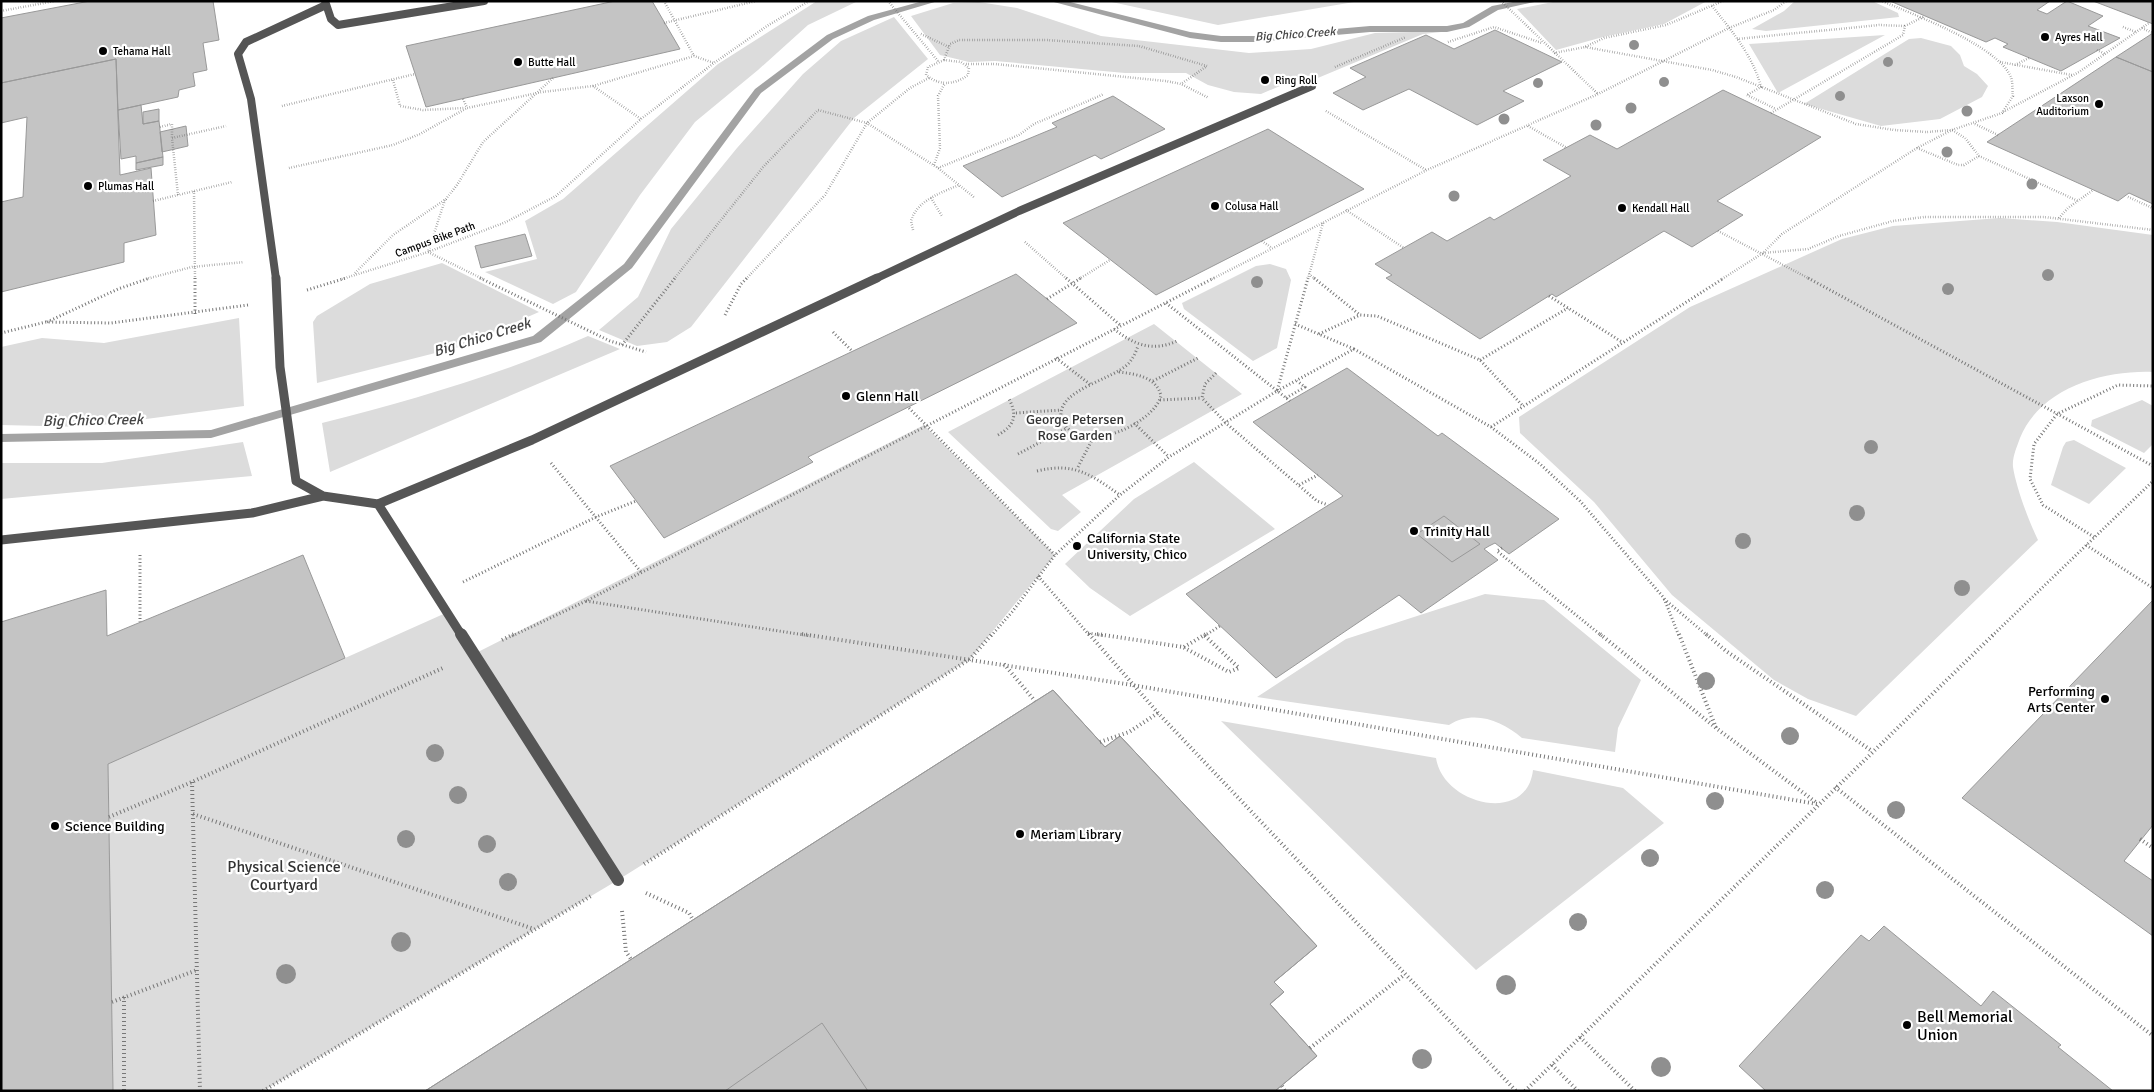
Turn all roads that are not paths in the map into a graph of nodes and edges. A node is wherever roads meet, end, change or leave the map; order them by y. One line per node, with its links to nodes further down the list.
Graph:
1 (484, 1): 2 (lane)
2 (325, 3): 4 (lane)
3 (1312, 86): 5 (lane)
4 (323, 496): 5 (lane); 6 (lane)
5 (378, 504): 7 (lane)
6 (1, 540)
7 (618, 880)

